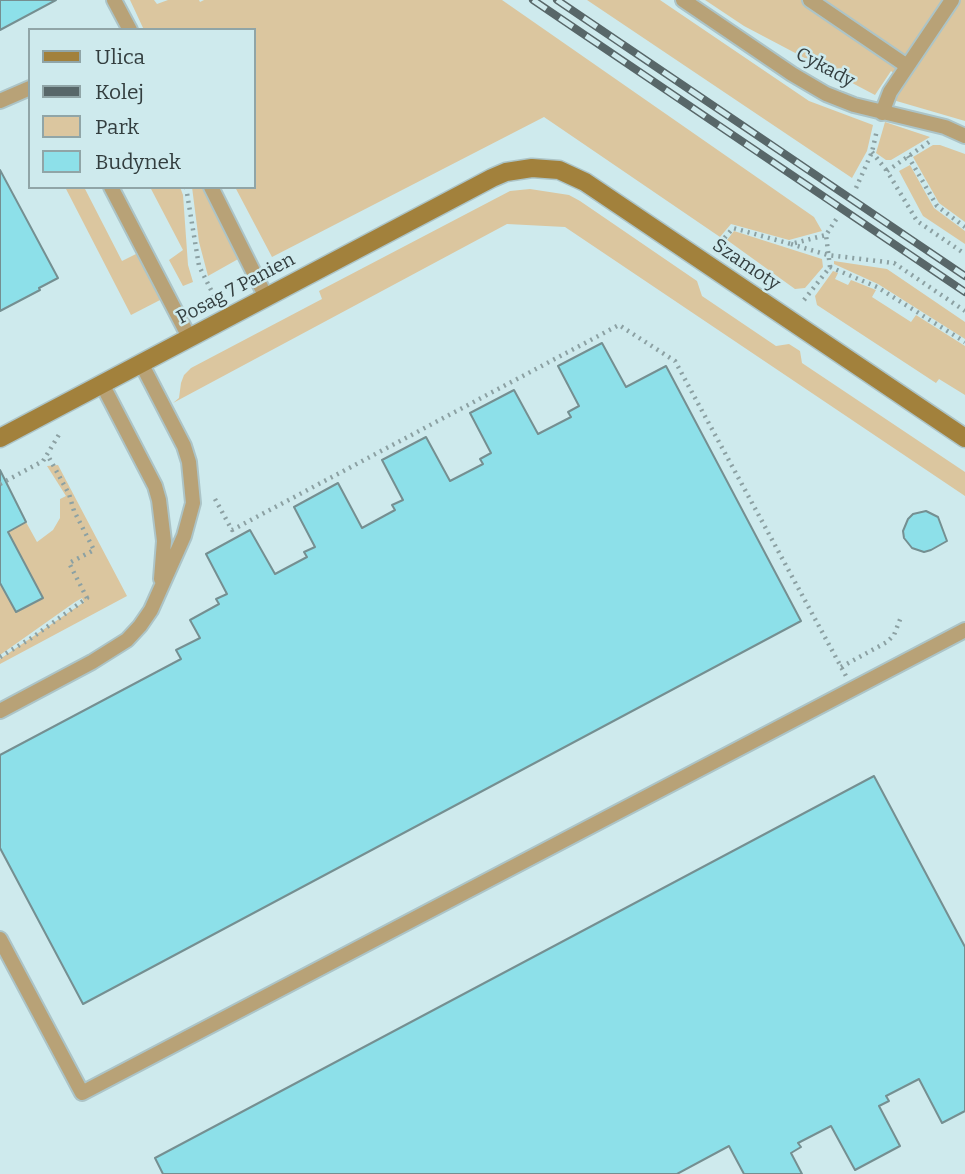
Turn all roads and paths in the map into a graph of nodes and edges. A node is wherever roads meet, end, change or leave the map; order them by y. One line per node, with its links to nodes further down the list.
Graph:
1 (114, 0): 5 (lane)
2 (683, 0): 9 (lane, Cykady)
3 (810, 0): 6 (lane)
4 (952, 0): 6 (lane)
5 (129, 28)
6 (907, 66): 9 (lane)
7 (28, 89): 8 (lane)
8 (0, 101)
9 (882, 113): 10 (lane, Cykady); 12 (path)
10 (945, 127): 11 (lane, Cykady); 13 (path)
11 (965, 136)
12 (872, 152): 14 (path); 16 (path)
13 (908, 156): 14 (path); 21 (path)
14 (887, 171): 25 (path)
15 (492, 178): 28 (street, Posag 7 Panien); 38 (street, Szamoty)
16 (856, 188)
17 (112, 189): 32 (lane)
18 (186, 189): 29 (path)
19 (212, 189): 28 (lane)
20 (837, 218): 22 (path)
21 (965, 227)
22 (826, 235): 24 (path); 26 (path)
23 (720, 243): 24 (path)
24 (791, 244): 26 (path)
25 (965, 254)
26 (828, 255): 27 (path); 31 (path)
27 (830, 267): 30 (path); 33 (path)
28 (266, 297): 32 (street, Posag 7 Panien)
29 (215, 298)
30 (804, 300)
31 (965, 311)
32 (190, 337): 34 (street, Posag 7 Panien)
33 (965, 342)
34 (141, 363): 35 (street, Posag 7 Panien); 42 (lane)
35 (102, 384): 37 (street, Posag 7 Panien); 42 (lane)
36 (60, 433): 39 (path)
37 (0, 438)
38 (965, 438)
39 (47, 454): 40 (path); 45 (path)
40 (0, 484)
41 (215, 499): 46 (path)
42 (159, 594): 48 (lane)
43 (901, 617): 46 (path)
44 (965, 630): 47 (lane)
45 (0, 657)
46 (841, 667): 47 (path)
47 (853, 689): 49 (lane)
48 (0, 710)
49 (0, 939)

